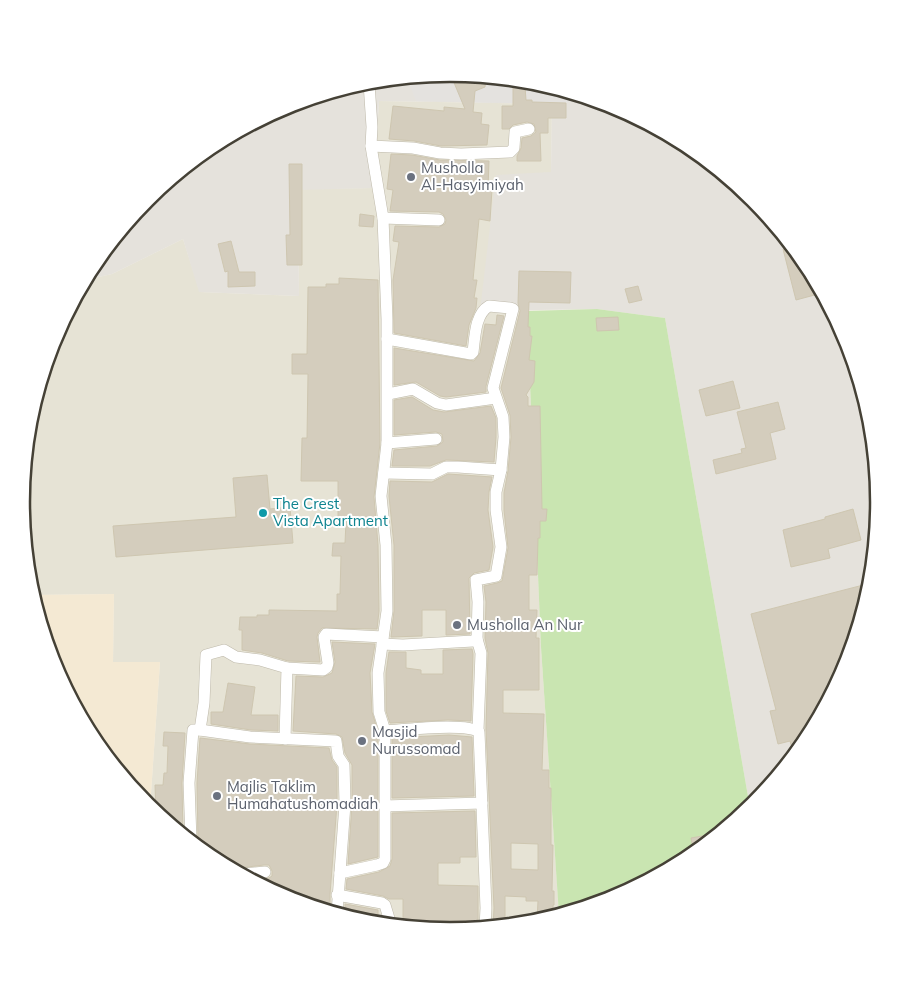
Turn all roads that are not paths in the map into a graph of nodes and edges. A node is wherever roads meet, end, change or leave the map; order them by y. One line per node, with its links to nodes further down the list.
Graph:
1 (369, 90): 3 (street)
2 (529, 129): 3 (street)
3 (371, 146): 4 (street)
4 (383, 218): 5 (street); 6 (street)
5 (439, 220)
6 (388, 339): 7 (street); 8 (street)
7 (388, 394): 8 (street); 10 (street)
8 (496, 398): 11 (street)
9 (436, 439): 10 (street)
10 (387, 443): 12 (street)
11 (501, 470): 12 (street); 13 (street)
12 (384, 472): 14 (street)
13 (477, 639): 14 (street); 17 (street)
14 (383, 640): 15 (street); 18 (street)
15 (287, 668): 16 (street); 19 (street)
16 (200, 730): 19 (street); 22 (street)
17 (478, 730): 18 (street); 20 (street)
18 (385, 731): 21 (street)
19 (285, 739): 25 (street)
20 (482, 803): 21 (street); 29 (street)
21 (384, 806): 25 (street)
22 (191, 832)
23 (264, 872): 24 (street)
24 (253, 873)
25 (340, 873): 26 (street)
26 (337, 895): 27 (street); 28 (street)
27 (337, 907)
28 (389, 917)
29 (485, 920)

